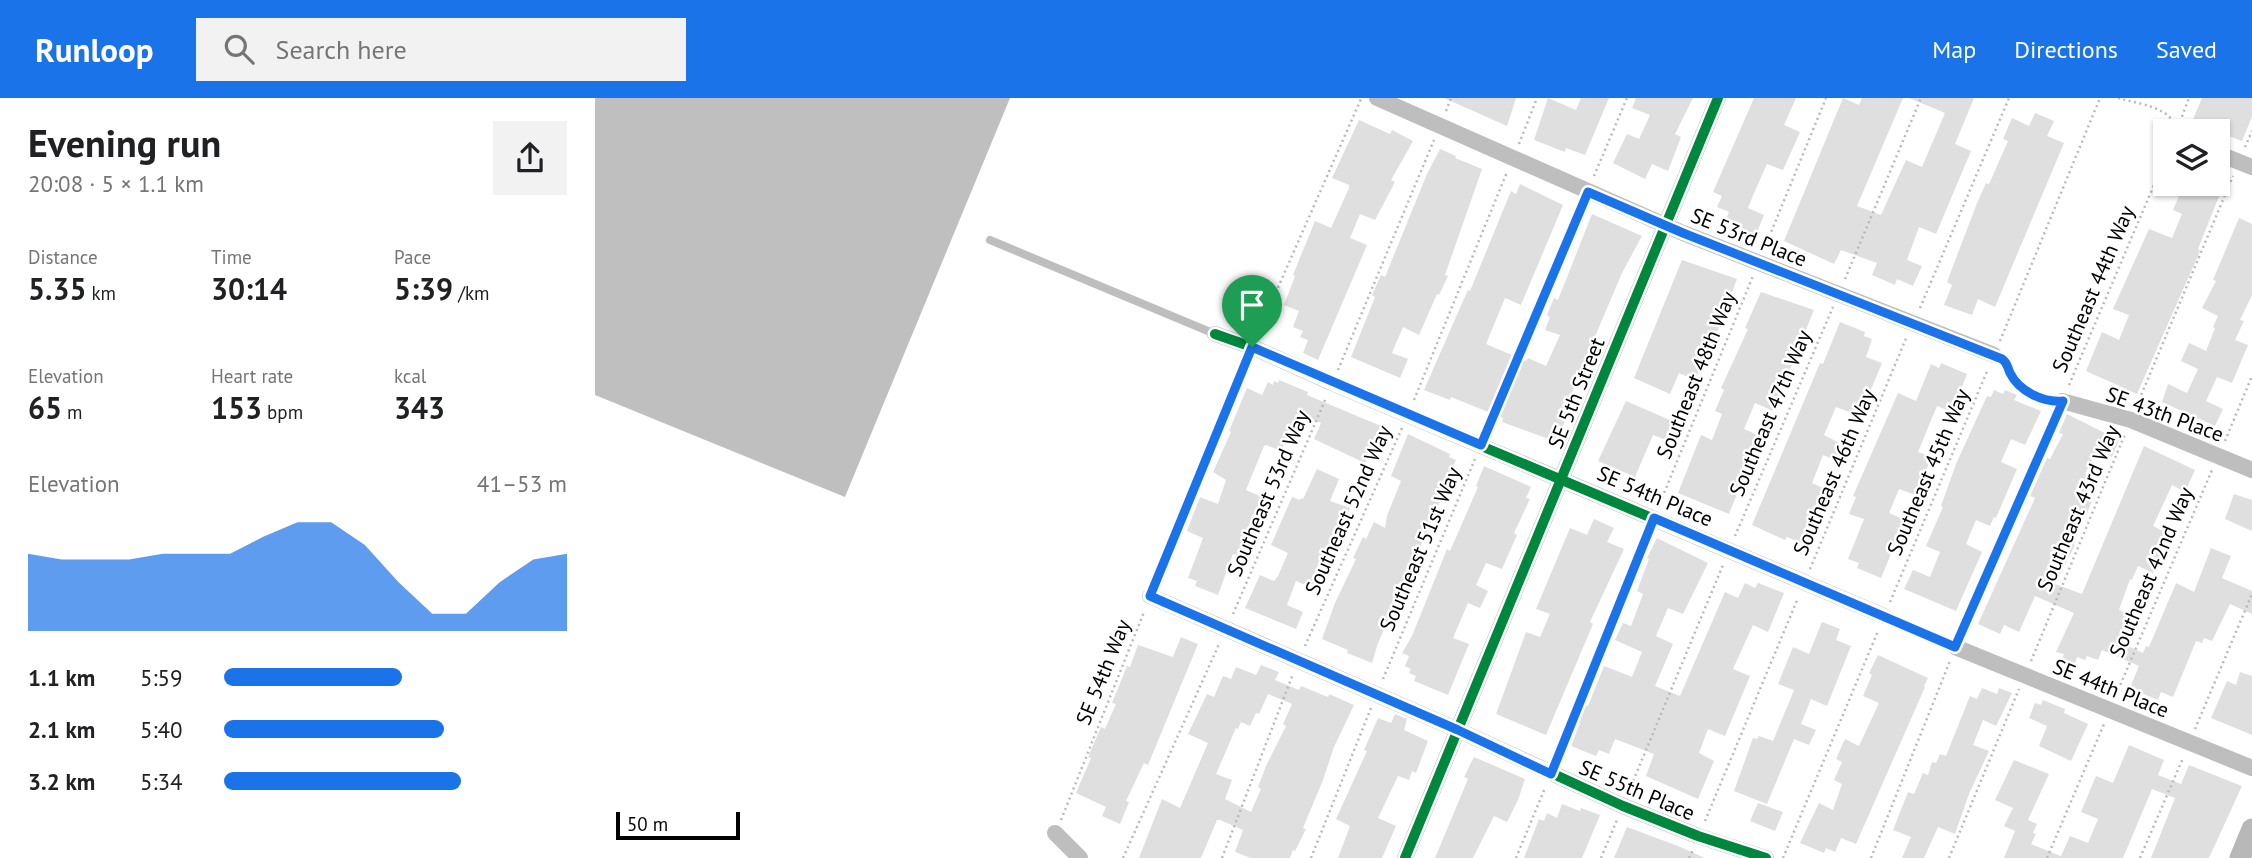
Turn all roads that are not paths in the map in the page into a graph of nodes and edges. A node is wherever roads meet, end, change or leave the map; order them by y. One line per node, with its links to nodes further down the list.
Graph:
1 (1377, 98): 3 (street, SE 53rd Place)
2 (1718, 98): 3 (street, SE 5th Street)
3 (1666, 226): 6 (street, SE 53rd Place); 9 (street, SE 5th Street)
4 (990, 240): 5 (lane)
5 (1215, 334): 9 (street, SE 54th Place)
6 (1994, 355)
7 (2063, 401): 8 (street, SE 43th Place)
8 (2252, 470)
9 (1561, 479): 11 (street, SE 54th Place); 13 (street, SE 5th Street)
10 (1150, 596): 13 (street, SE 55th Place)
11 (1884, 617)
12 (1955, 647): 14 (street, SE 44th Place)
13 (1458, 730): 18 (street, SE 5th Street); 19 (street, SE 55th Place)
14 (2252, 768)
15 (2252, 829): 20 (street)
16 (1055, 833): 17 (street)
17 (1080, 858)
18 (1405, 858)
19 (1766, 858)
20 (2240, 858)

